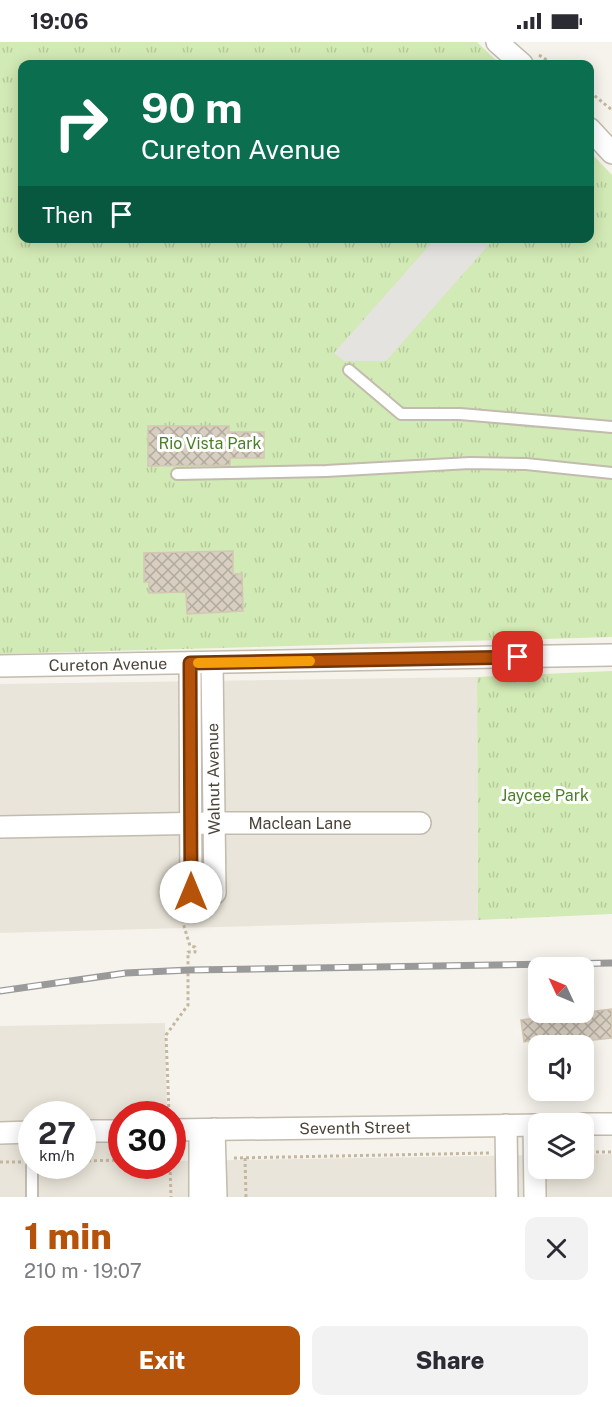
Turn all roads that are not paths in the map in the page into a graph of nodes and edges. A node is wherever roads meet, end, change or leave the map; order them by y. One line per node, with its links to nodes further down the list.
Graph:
1 (497, 42): 2 (street)
2 (517, 60)
3 (594, 133): 4 (street)
4 (612, 153)
5 (349, 370): 6 (lane)
6 (612, 427)
7 (612, 473): 8 (lane)
8 (177, 474)
9 (612, 655): 11 (street, Cureton Avenue)
10 (190, 663): 11 (street, Cureton Avenue); 12 (street, Cureton Avenue); 13 (street, Walnut Avenue)
11 (212, 663): 14 (street, Walnut Avenue)
12 (0, 666)
13 (190, 716): 14 (lane); 17 (street, Walnut Avenue)
14 (212, 716): 15 (street, Walnut Avenue)
15 (213, 823): 16 (street, Maclean Lane); 17 (street, Maclean Lane); 19 (street, Walnut Avenue)
16 (420, 823)
17 (191, 824): 18 (street, Maclean Lane); 20 (street, Walnut Avenue)
18 (0, 827)
19 (214, 854): 20 (lane); 20 (street, Walnut Avenue)
20 (191, 855)
21 (594, 1124): 22 (street)
22 (612, 1124)
23 (506, 1125): 24 (street, Seventh Street); 26 (street, Seventh Street); 35 (street)
24 (528, 1125)
25 (186, 1130): 26 (street, Seventh Street)
26 (207, 1130): 29 (street)
27 (0, 1132): 28 (street)
28 (18, 1132)
29 (207, 1158): 33 (street); 34 (street)
30 (32, 1179): 32 (lane)
31 (535, 1179): 36 (street)
32 (32, 1197)
33 (200, 1197)
34 (216, 1197)
35 (507, 1197)
36 (535, 1197)

